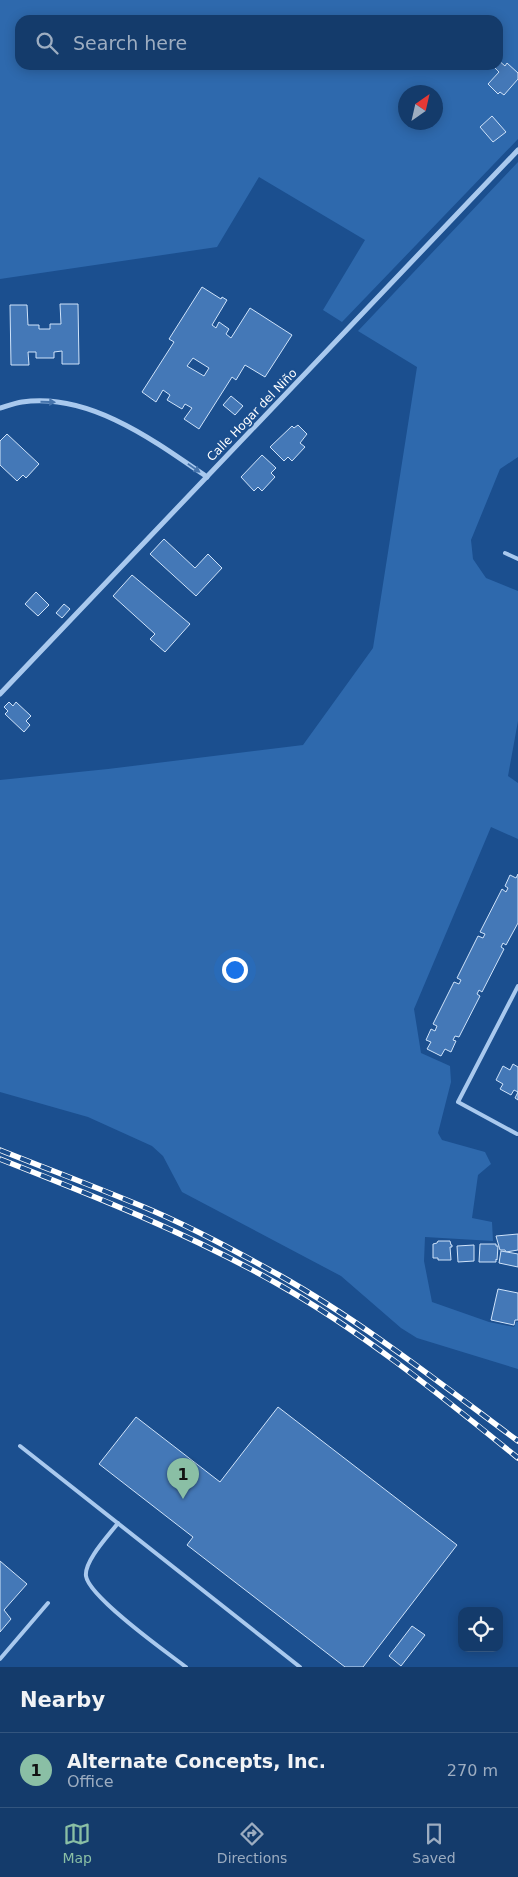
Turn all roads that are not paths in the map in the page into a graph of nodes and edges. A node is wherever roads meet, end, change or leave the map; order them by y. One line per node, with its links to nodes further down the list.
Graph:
1 (518, 150): 3 (street, Calle Hogar del Niño)
2 (0, 408): 3 (street, one-way to 3)
3 (207, 477): 6 (street, Calle Hogar del Niño)
4 (505, 553): 5 (lane)
5 (518, 559)
6 (0, 694)
7 (518, 986): 8 (lane)
8 (517, 1134)
9 (20, 1446): 10 (lane)
10 (118, 1523): 13 (lane); 14 (lane)
11 (48, 1602): 12 (lane)
12 (0, 1659)
13 (186, 1667)
14 (300, 1667)

